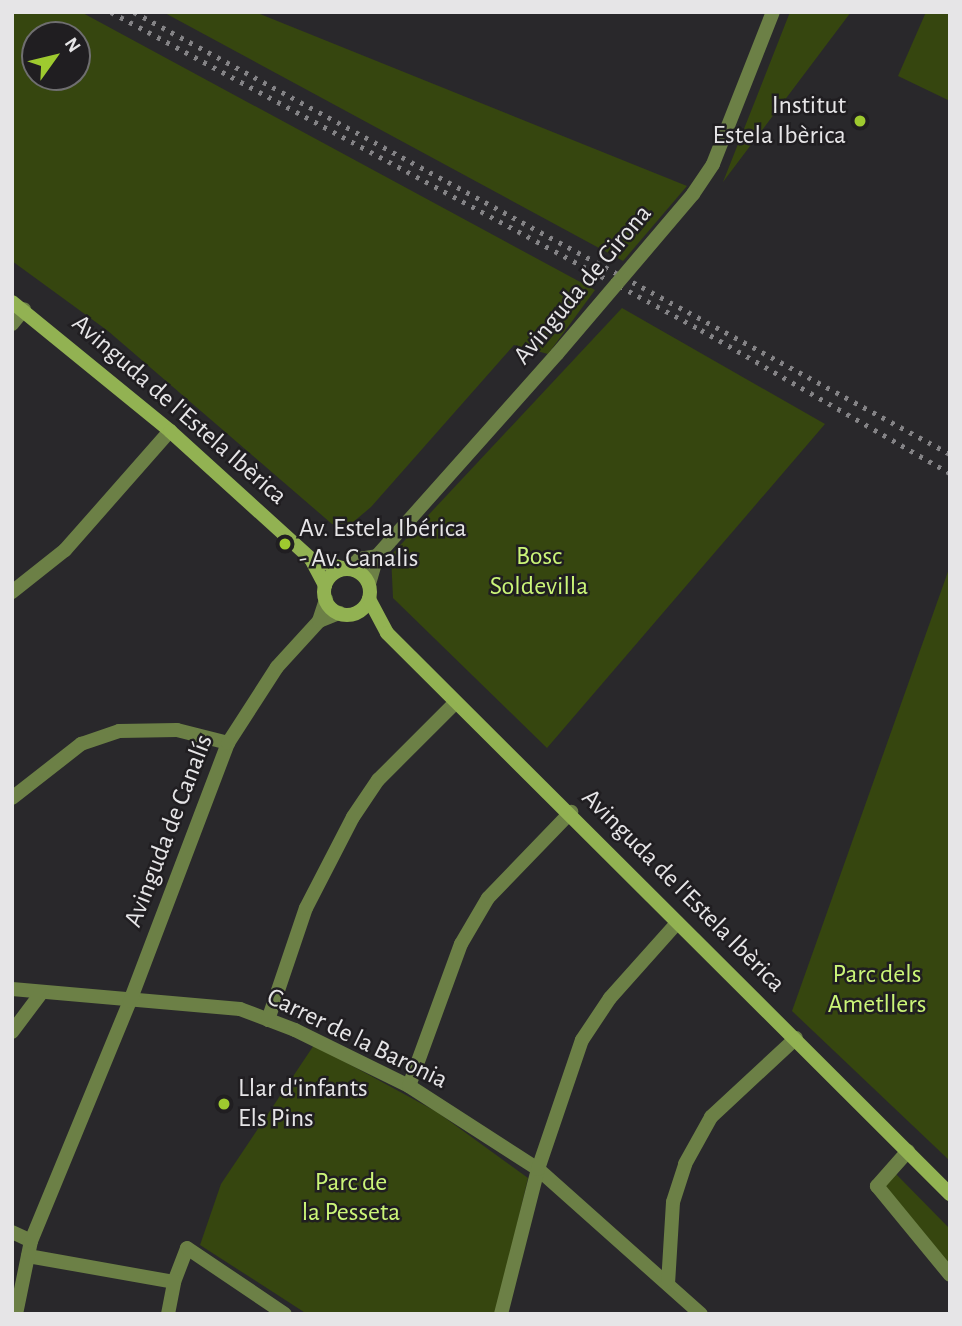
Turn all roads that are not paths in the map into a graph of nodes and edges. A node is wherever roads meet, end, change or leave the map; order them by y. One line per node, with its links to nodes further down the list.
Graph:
1 (773, 12): 5 (street, Avinguda de Girona, bridge)
2 (18, 306): 3 (street); 4 (main road, Avinguda de l'Estela Ibèrica)
3 (12, 324)
4 (170, 431): 6 (main road, Avinguda de l'Estela Ibèrica); 9 (street)
5 (377, 556): 7 (street, Avinguda de Girona); 8 (street, Avinguda de Girona)
6 (311, 559): 7 (main road, Avinguda de l'Estela Ibèrica); 10 (main road, Avinguda de l'Estela Ibèrica)
7 (348, 569): 8 (main road); 10 (main road)
8 (369, 584): 11 (main road)
9 (12, 592)
10 (325, 592): 12 (main road); 13 (street, Avinguda de Canalís)
11 (369, 599): 12 (main road); 14 (main road, Avinguda de l'Estela Ibèrica)
12 (346, 614): 13 (street, Avinguda de Canalís); 14 (main road, Avinguda de l'Estela Ibèrica)
13 (319, 621): 16 (street, Avinguda de Canalís)
14 (381, 625): 15 (main road, Avinguda de l'Estela Ibèrica)
15 (456, 702): 18 (main road, Avinguda de l'Estela Ibèrica); 23 (street)
16 (228, 743): 17 (street); 22 (street, Avinguda de Canalís)
17 (12, 798)
18 (571, 812): 19 (main road, Avinguda de l'Estela Ibèrica); 26 (street)
19 (677, 923): 25 (main road, Avinguda de l'Estela Ibèrica); 28 (street)
20 (12, 989): 21 (street, Carrer de la Baronia)
21 (41, 992): 22 (street, Carrer de la Baronia); 24 (street)
22 (131, 1001): 23 (street, Carrer de la Baronia); 31 (street, Avinguda de Canalís)
23 (268, 1020): 26 (street, Carrer de la Baronia)
24 (12, 1032)
25 (796, 1038): 27 (main road, Avinguda de l'Estela Ibèrica); 35 (street)
26 (409, 1086): 28 (street, Carrer de la Baronia)
27 (908, 1151): 29 (main road, Avinguda de l'Estela Ibèrica); 33 (street)
28 (538, 1169): 35 (street, Carrer de la Baronia); 40 (street)
29 (950, 1194)
30 (12, 1232): 31 (street)
31 (31, 1241): 32 (street, Avinguda de Canalís)
32 (28, 1256): 34 (street); 37 (street, Avinguda de Canalís)
33 (950, 1275)
34 (174, 1282): 38 (street); 39 (street)
35 (668, 1284): 36 (street, Carrer de la Baronia)
36 (696, 1312)
37 (16, 1314)
38 (168, 1314)
39 (285, 1314)
40 (500, 1314)

